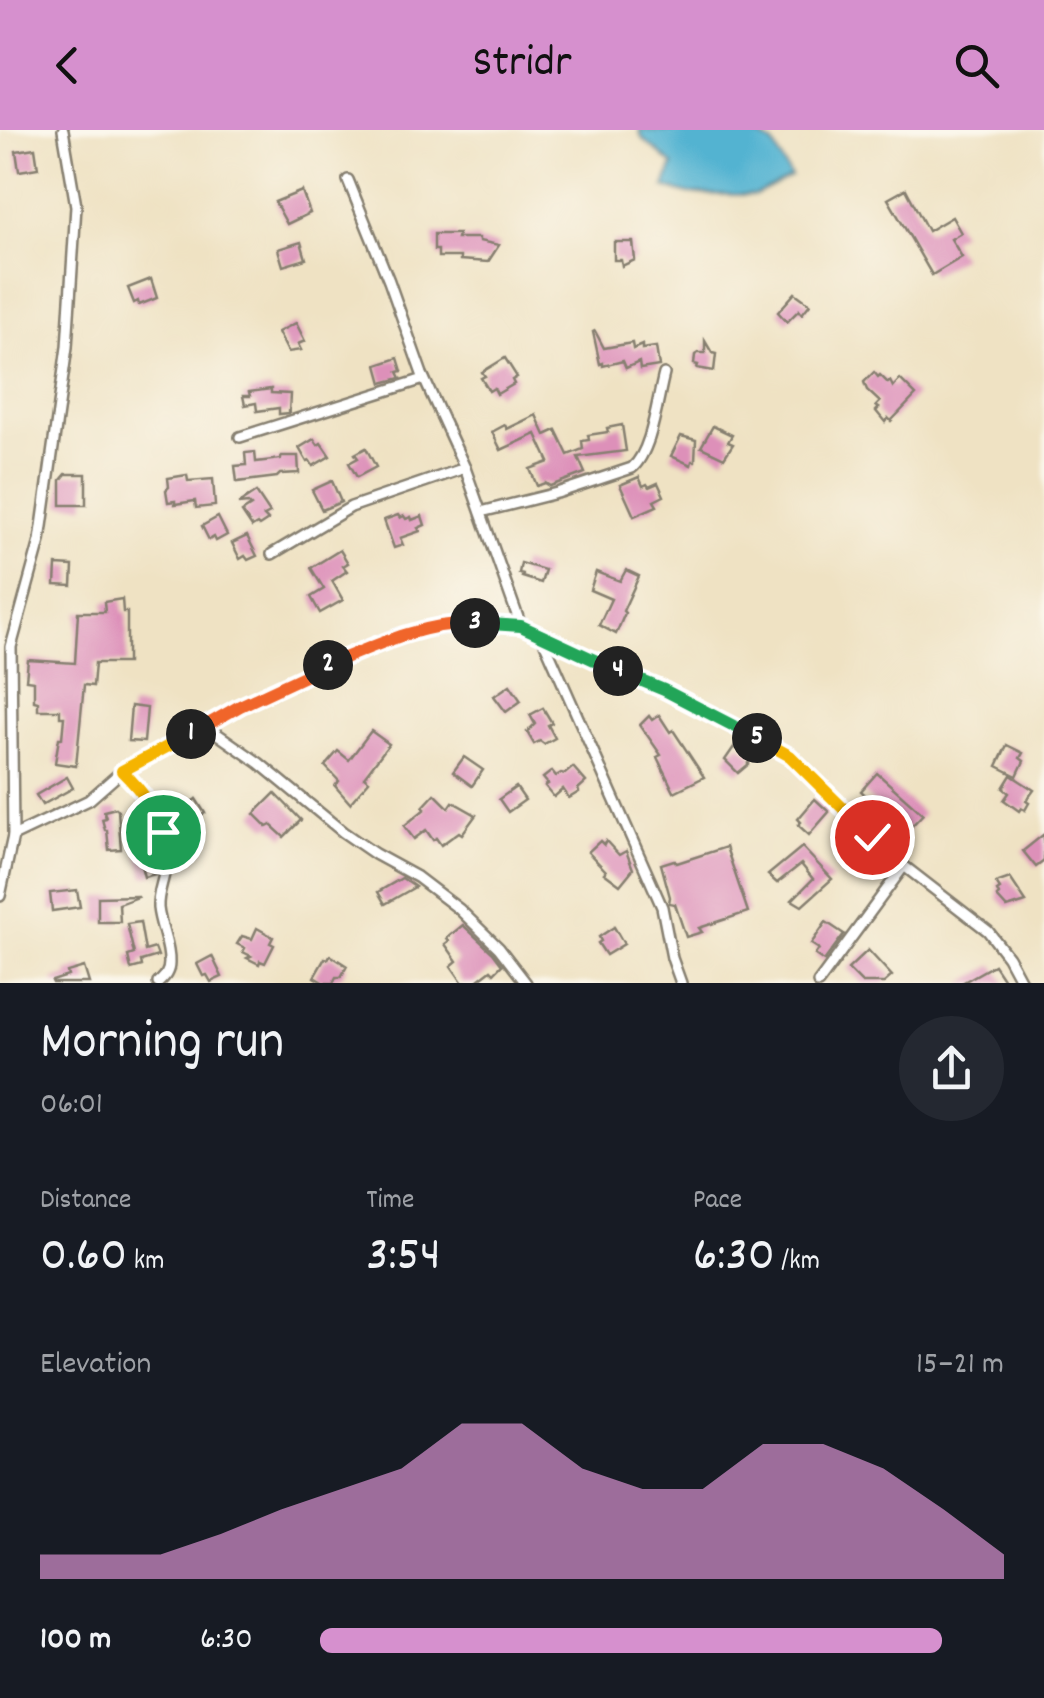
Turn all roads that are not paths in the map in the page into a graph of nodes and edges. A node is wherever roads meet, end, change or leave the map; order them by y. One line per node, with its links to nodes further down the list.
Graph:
1 (63, 130): 13 (street)
2 (348, 180): 4 (street)
3 (664, 374): 7 (street)
4 (424, 378): 5 (street); 6 (street)
5 (240, 437)
6 (464, 468): 7 (street); 8 (street)
7 (482, 512): 9 (street)
8 (272, 554)
9 (521, 626): 10 (street); 11 (street)
10 (540, 634): 16 (street); 20 (street)
11 (206, 726): 12 (street); 19 (street)
12 (122, 771): 15 (street); 18 (street)
13 (13, 800): 14 (street); 15 (street)
14 (0, 803)
15 (13, 836): 17 (street)
16 (904, 866): 21 (street); 22 (street)
17 (0, 896)
18 (158, 983)
19 (526, 983)
20 (682, 983)
21 (818, 983)
22 (1022, 983)

